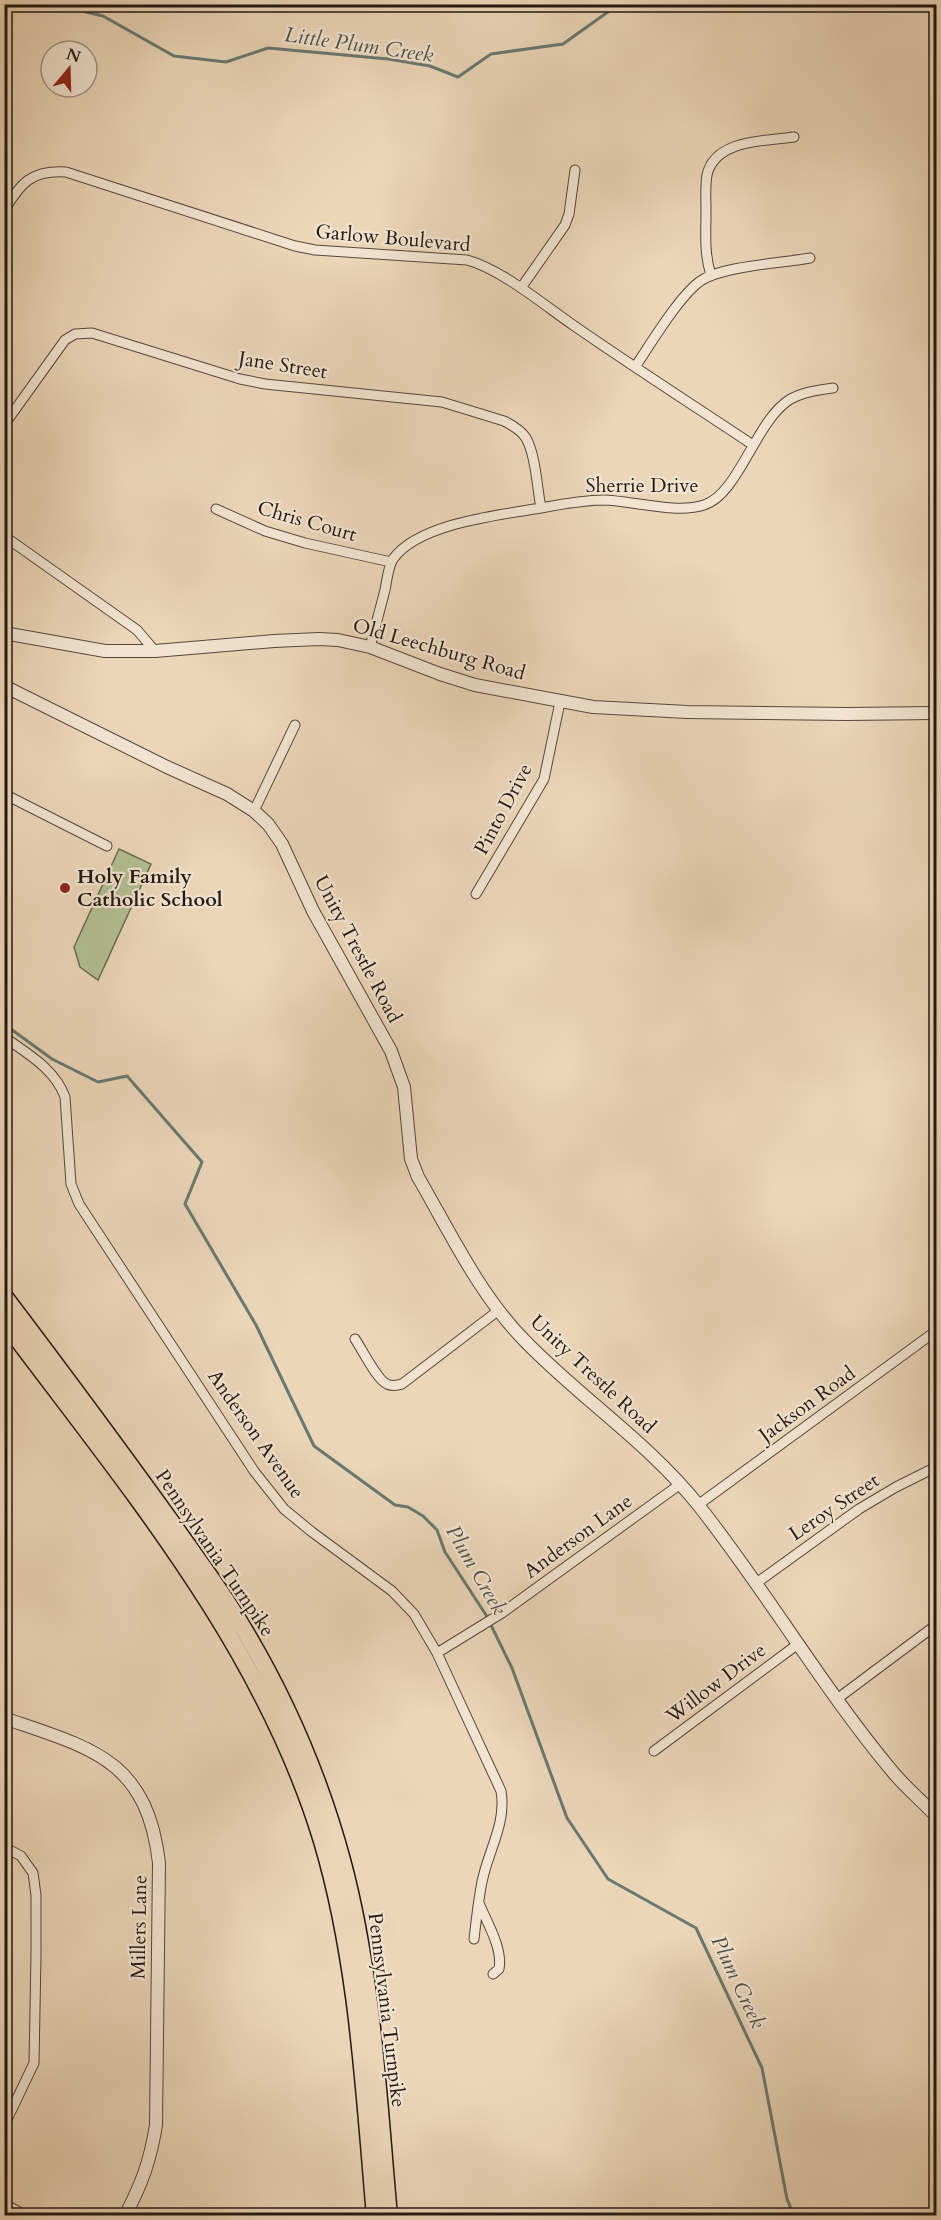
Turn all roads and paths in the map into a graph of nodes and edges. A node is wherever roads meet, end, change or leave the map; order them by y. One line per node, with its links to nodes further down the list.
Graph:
1 (794, 137): 5 (street)
2 (575, 170): 6 (street)
3 (4, 211): 6 (street, Garlow Boulevard)
4 (810, 258): 5 (street)
5 (711, 275): 7 (street)
6 (521, 288): 7 (street, Garlow Boulevard)
7 (635, 367): 10 (street, Garlow Boulevard)
8 (833, 388): 10 (street, Sherrie Drive)
9 (4, 425): 11 (street, Jane Street)
10 (753, 445): 11 (street, Sherrie Drive)
11 (541, 508): 14 (street, Sherrie Drive)
12 (216, 509): 14 (street, Chris Court)
13 (4, 536): 17 (street)
14 (391, 562): 16 (street)
15 (4, 633): 17 (street, Old Leechburg Road)
16 (370, 647): 17 (street, Old Leechburg Road); 19 (street, Old Leechburg Road)
17 (154, 651)
18 (4, 686): 23 (street, Unity Trestle Road)
19 (560, 702): 20 (street, Old Leechburg Road); 25 (street, Pinto Drive)
20 (936, 713)
21 (295, 725): 23 (street)
22 (4, 794): 24 (street)
23 (254, 811): 28 (street, Unity Trestle Road)
24 (107, 846)
25 (476, 894)
26 (4, 1037): 38 (street, Anderson Avenue)
27 (4, 1296): 52 (highway, Pennsylvania Turnpike)
28 (499, 1310): 31 (street); 33 (street, Unity Trestle Road)
29 (4, 1321): 51 (highway, Pennsylvania Turnpike)
30 (936, 1331): 34 (street, Jackson Road)
31 (355, 1339)
32 (936, 1467): 35 (street, Leroy Street)
33 (679, 1485): 34 (street, Unity Trestle Road); 38 (street, Anderson Lane)
34 (698, 1505): 35 (street, Unity Trestle Road)
35 (755, 1584): 37 (street, Unity Trestle Road)
36 (936, 1625): 39 (street)
37 (798, 1644): 39 (street, Unity Trestle Road); 41 (street, Willow Drive)
38 (437, 1653): 44 (street, Anderson Avenue)
39 (837, 1699): 42 (street, Unity Trestle Road)
40 (4, 1718): 50 (street, Millers Lane)
41 (654, 1751)
42 (936, 1816)
43 (4, 1847): 47 (street)
44 (479, 1903): 45 (street, Anderson Avenue); 46 (street)
45 (474, 1939)
46 (493, 1974)
47 (4, 2126)
48 (4, 2204): 49 (street)
49 (27, 2216)
50 (125, 2216)
51 (375, 2216)
52 (389, 2216)

